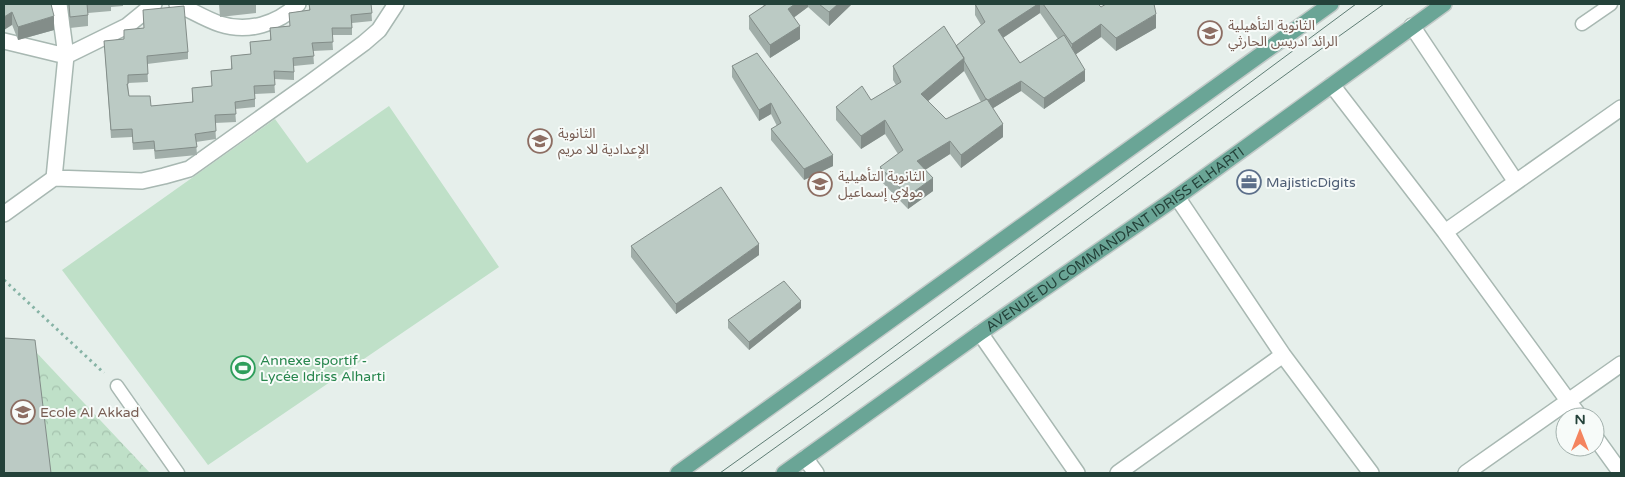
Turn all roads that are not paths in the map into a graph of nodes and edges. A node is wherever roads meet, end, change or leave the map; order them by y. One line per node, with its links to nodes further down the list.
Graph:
1 (59, 4): 12 (street)
2 (154, 4): 12 (street)
3 (177, 4): 4 (street)
4 (298, 4)
5 (396, 4): 15 (street)
6 (1331, 4): 30 (main road)
7 (1444, 4): 10 (main road, AVENUE DU COMMANDANT IDRISS ELHARTI)
8 (1611, 4): 9 (lane)
9 (1582, 24)
10 (1412, 26): 13 (main road, AVENUE DU COMMANDANT IDRISS ELHARTI); 16 (street)
11 (4, 41): 12 (street)
12 (66, 56): 15 (street)
13 (1332, 85): 17 (main road, AVENUE DU COMMANDANT IDRISS ELHARTI); 19 (street)
14 (1621, 108): 16 (street)
15 (54, 178): 18 (street)
16 (1516, 182): 19 (street)
17 (1178, 197): 20 (main road, AVENUE DU COMMANDANT IDRISS ELHARTI); 21 (street)
18 (5, 212)
19 (1445, 232): 24 (street)
20 (980, 332): 27 (main road, AVENUE DU COMMANDANT IDRISS ELHARTI); 33 (street)
21 (1283, 355): 34 (street); 35 (street)
22 (1621, 364): 24 (street)
23 (117, 386): 29 (lane)
24 (1569, 402): 25 (street); 36 (street)
25 (1573, 407)
26 (1605, 450): 28 (street)
27 (805, 458): 31 (main road, AVENUE DU COMMANDANT IDRISS ELHARTI); 32 (street)
28 (1621, 472)
29 (178, 473)
30 (678, 473)
31 (784, 473)
32 (816, 473)
33 (1077, 473)
34 (1118, 473)
35 (1371, 473)
36 (1466, 473)

